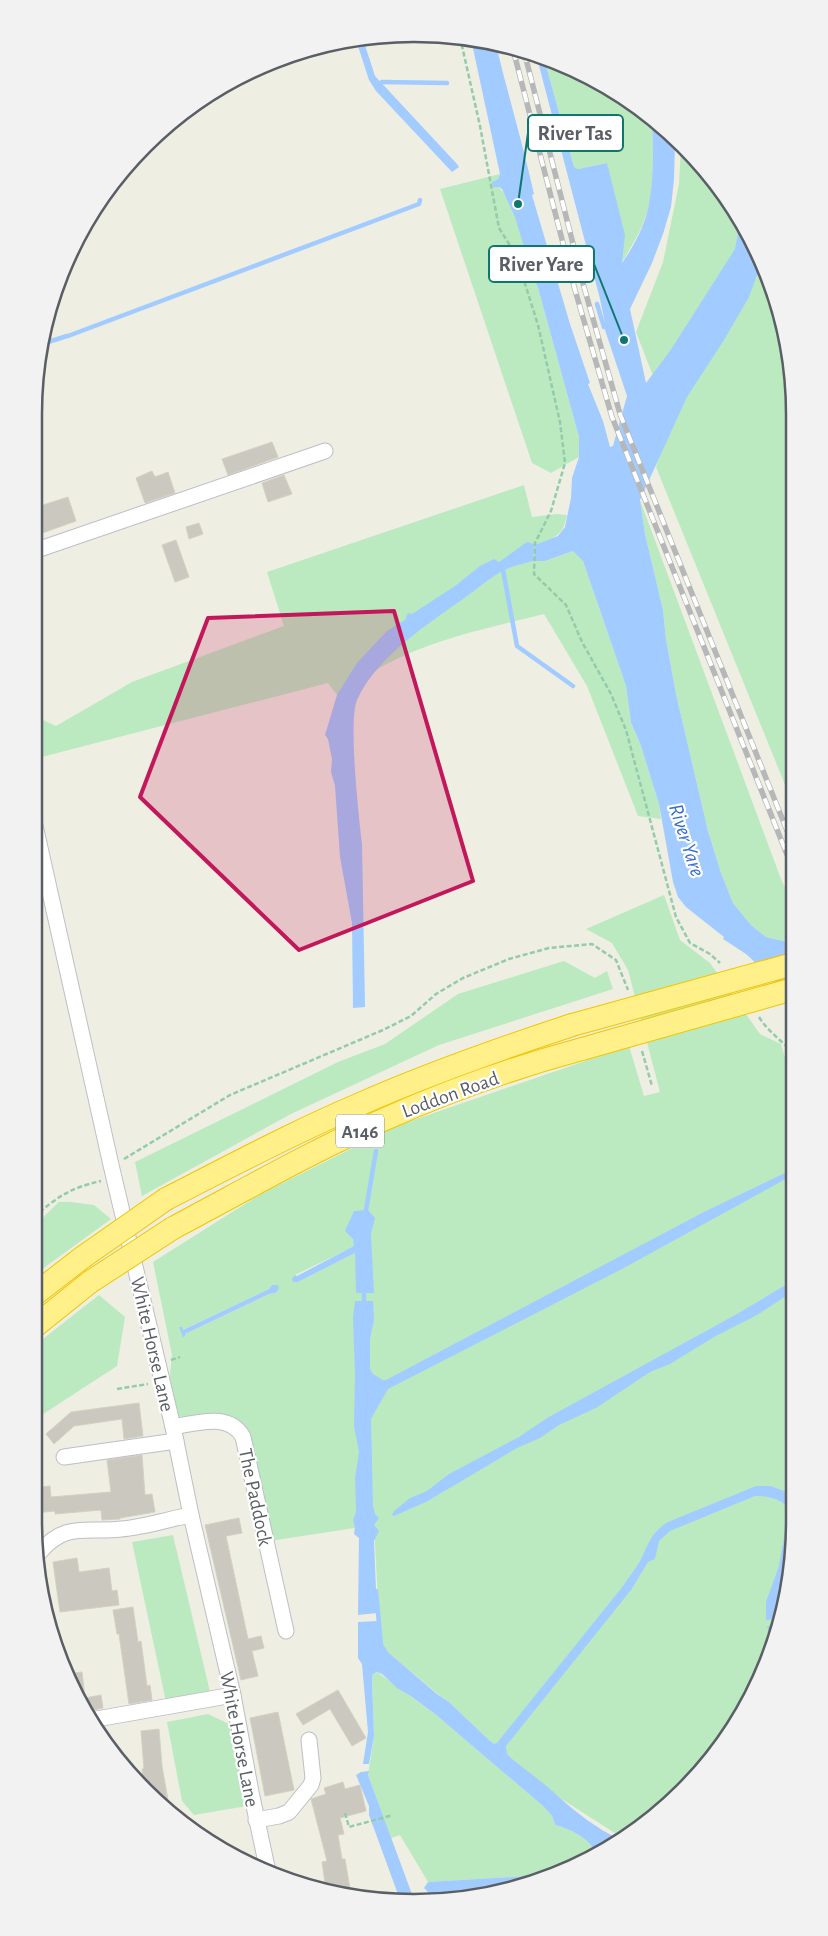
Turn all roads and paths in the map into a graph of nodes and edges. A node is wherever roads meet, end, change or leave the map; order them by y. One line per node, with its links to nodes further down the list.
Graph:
1 (462, 46): 5 (path)
2 (325, 451): 3 (street)
3 (42, 549)
4 (42, 857): 13 (street, White Horse Lane)
5 (720, 963)
6 (786, 966): 15 (highway, Loddon Road / A146, bridge)
7 (786, 992): 16 (highway, Loddon Road / A146, bridge)
8 (629, 993): 13 (path)
9 (766, 1029): 11 (path)
10 (640, 1045): 12 (path)
11 (786, 1045)
12 (652, 1086)
13 (113, 1172): 14 (path); 17 (street, White Horse Lane)
14 (42, 1210)
15 (42, 1289)
16 (42, 1321)
17 (162, 1382): 18 (path); 19 (street, White Horse Lane)
18 (117, 1389)
19 (175, 1434): 20 (street, The Paddock); 21 (street, White Horse Lane); 23 (street, The Paddock)
20 (64, 1457)
21 (191, 1515): 22 (street); 24 (street, White Horse Lane)
22 (43, 1548)
23 (286, 1631)
24 (233, 1695): 25 (street); 29 (street, White Horse Lane)
25 (99, 1719)
26 (309, 1740): 29 (street)
27 (345, 1813): 28 (path)
28 (393, 1815)
29 (256, 1820): 30 (street, White Horse Lane)
30 (266, 1862)

